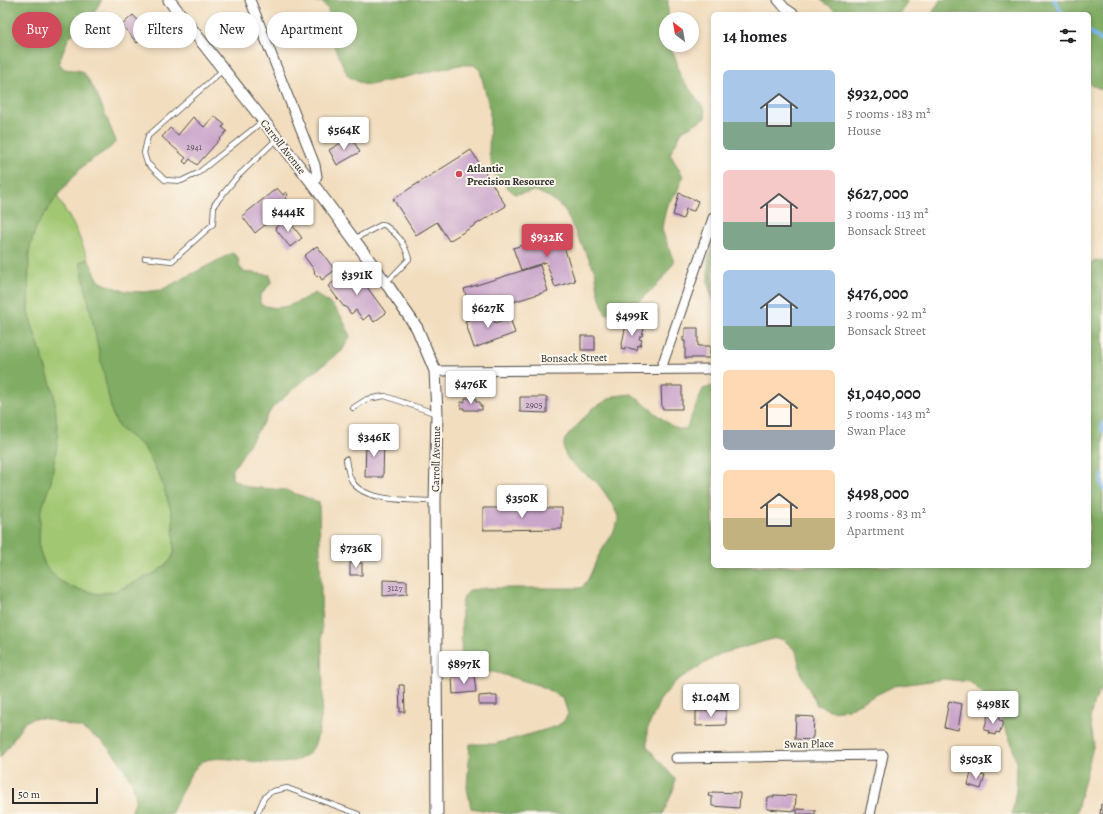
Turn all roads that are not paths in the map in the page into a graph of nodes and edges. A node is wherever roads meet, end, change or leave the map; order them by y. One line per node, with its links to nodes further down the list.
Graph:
1 (169, 0): 5 (street, Carroll Avenue)
2 (250, 0): 8 (street)
3 (778, 0): 4 (street)
4 (784, 11)
5 (223, 70): 6 (street, Carroll Avenue); 6 (lane)
6 (263, 121): 7 (street, Carroll Avenue)
7 (277, 139): 8 (street, Carroll Avenue); 11 (lane)
8 (313, 184): 10 (street, Carroll Avenue)
9 (711, 224): 13 (street)
10 (354, 239): 12 (street, Carroll Avenue); 12 (lane)
11 (145, 258)
12 (386, 283): 15 (street, Carroll Avenue)
13 (661, 369): 14 (street, Bonsack Street); 15 (street, Bonsack Street)
14 (711, 369)
15 (435, 371): 17 (street, Carroll Avenue)
16 (353, 408): 17 (lane)
17 (437, 414): 19 (street, Carroll Avenue)
18 (346, 459): 19 (lane)
19 (435, 501): 23 (street, Carroll Avenue)
20 (676, 758): 24 (street, Swan Place)
21 (257, 814): 22 (lane)
22 (358, 814)
23 (436, 814)
24 (870, 814)

